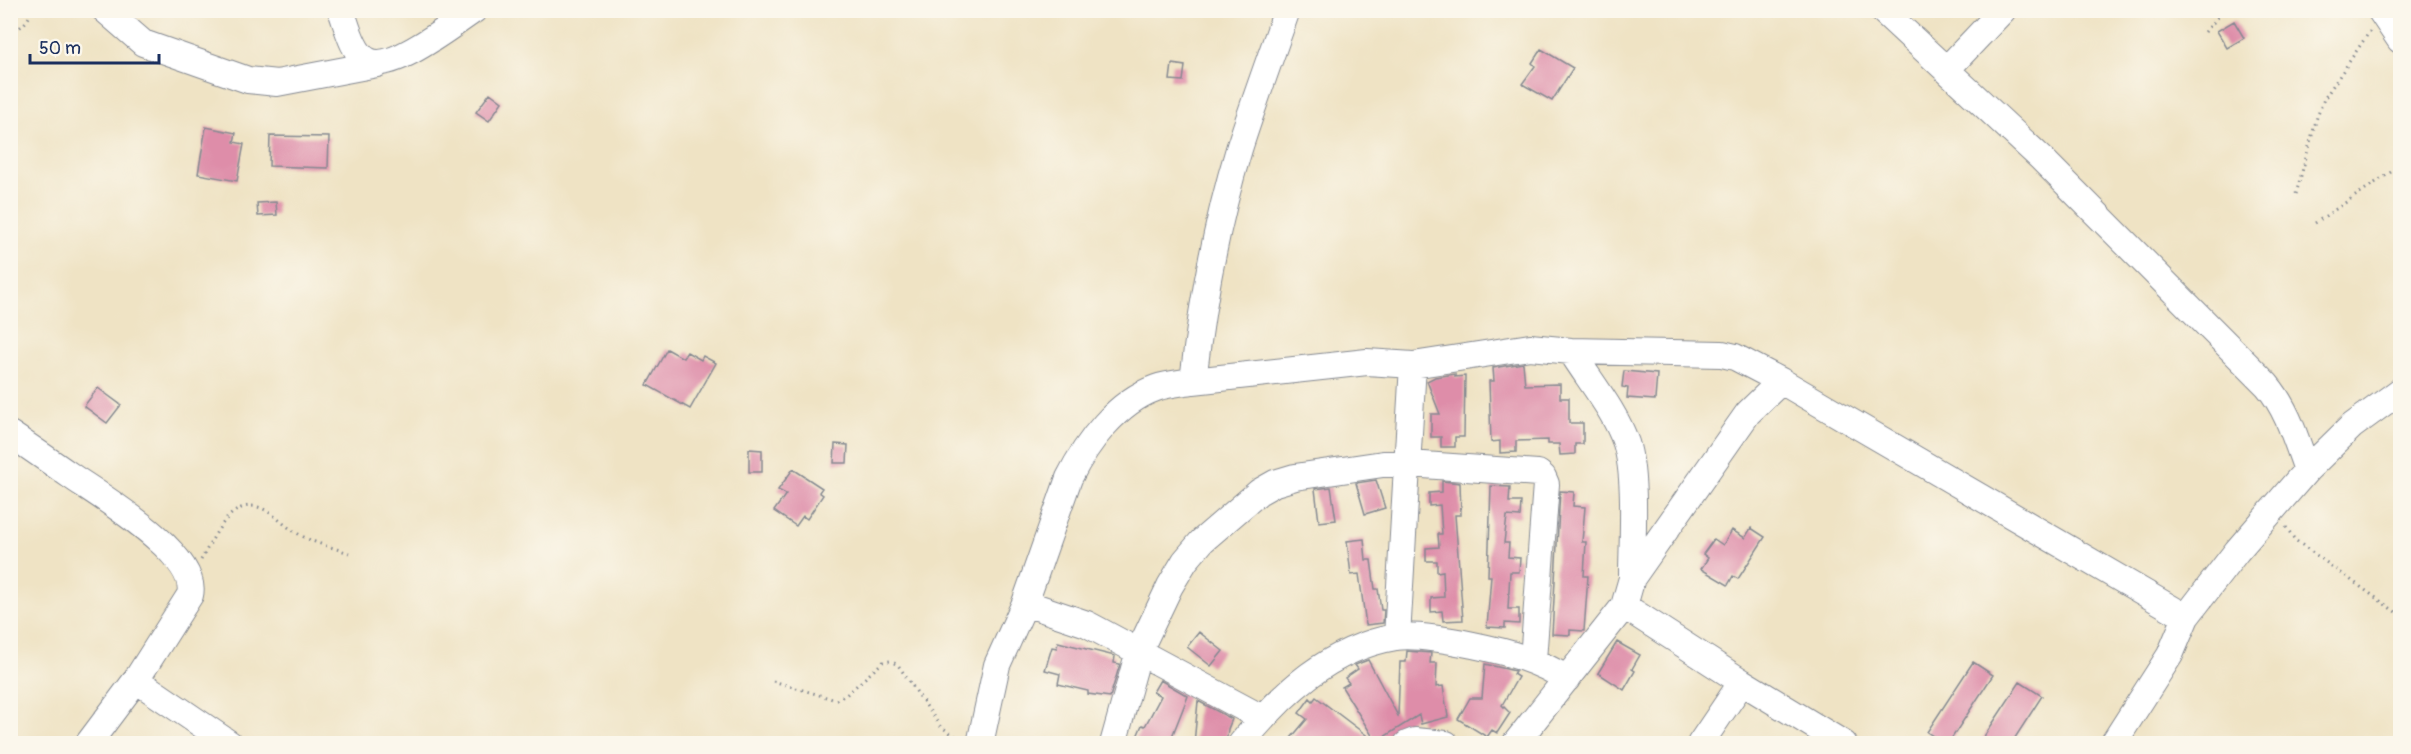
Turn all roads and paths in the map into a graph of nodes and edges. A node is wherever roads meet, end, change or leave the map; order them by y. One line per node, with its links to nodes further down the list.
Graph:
1 (31, 10): 11 (path)
2 (105, 10): 13 (street)
3 (341, 10): 13 (street)
4 (474, 10): 13 (street)
5 (1287, 10): 20 (street)
6 (1882, 10): 14 (street)
7 (2003, 10): 14 (street)
8 (2224, 10): 10 (path)
9 (2381, 12): 12 (street); 16 (path)
10 (2205, 32)
11 (10, 34)
12 (2400, 40)
13 (377, 64)
14 (1947, 69): 25 (street)
15 (2400, 166): 17 (path)
16 (2296, 194)
17 (2315, 223)
18 (1571, 351): 19 (street); 21 (street); 28 (street)
19 (1413, 365): 20 (street); 24 (street)
20 (1193, 381): 30 (street)
21 (1781, 381): 28 (street); 33 (street)
22 (2400, 391): 25 (street)
23 (10, 434): 29 (street)
24 (1408, 464): 34 (street); 35 (street); 36 (street)
25 (2307, 470): 26 (street)
26 (2279, 502): 32 (path); 33 (street)
27 (349, 553): 29 (path)
28 (1632, 578): 31 (street)
29 (190, 579): 38 (street)
30 (1025, 603): 35 (street); 45 (street)
31 (1624, 606): 37 (street); 40 (street)
32 (2400, 615)
33 (2186, 617): 53 (street)
34 (1397, 637): 36 (street); 41 (street)
35 (1139, 651): 41 (street); 46 (street)
36 (1533, 660): 37 (street)
37 (1567, 679): 50 (street)
38 (136, 680): 42 (street); 43 (street)
39 (773, 681): 44 (path)
40 (1742, 682): 51 (street); 52 (street)
41 (1262, 718): 47 (street)
42 (88, 744)
43 (230, 744)
44 (969, 744)
45 (980, 744)
46 (1113, 744)
47 (1241, 744)
48 (1407, 744): 49 (street)
49 (1446, 744)
50 (1515, 744)
51 (1700, 744)
52 (1844, 744)
53 (2113, 744)

